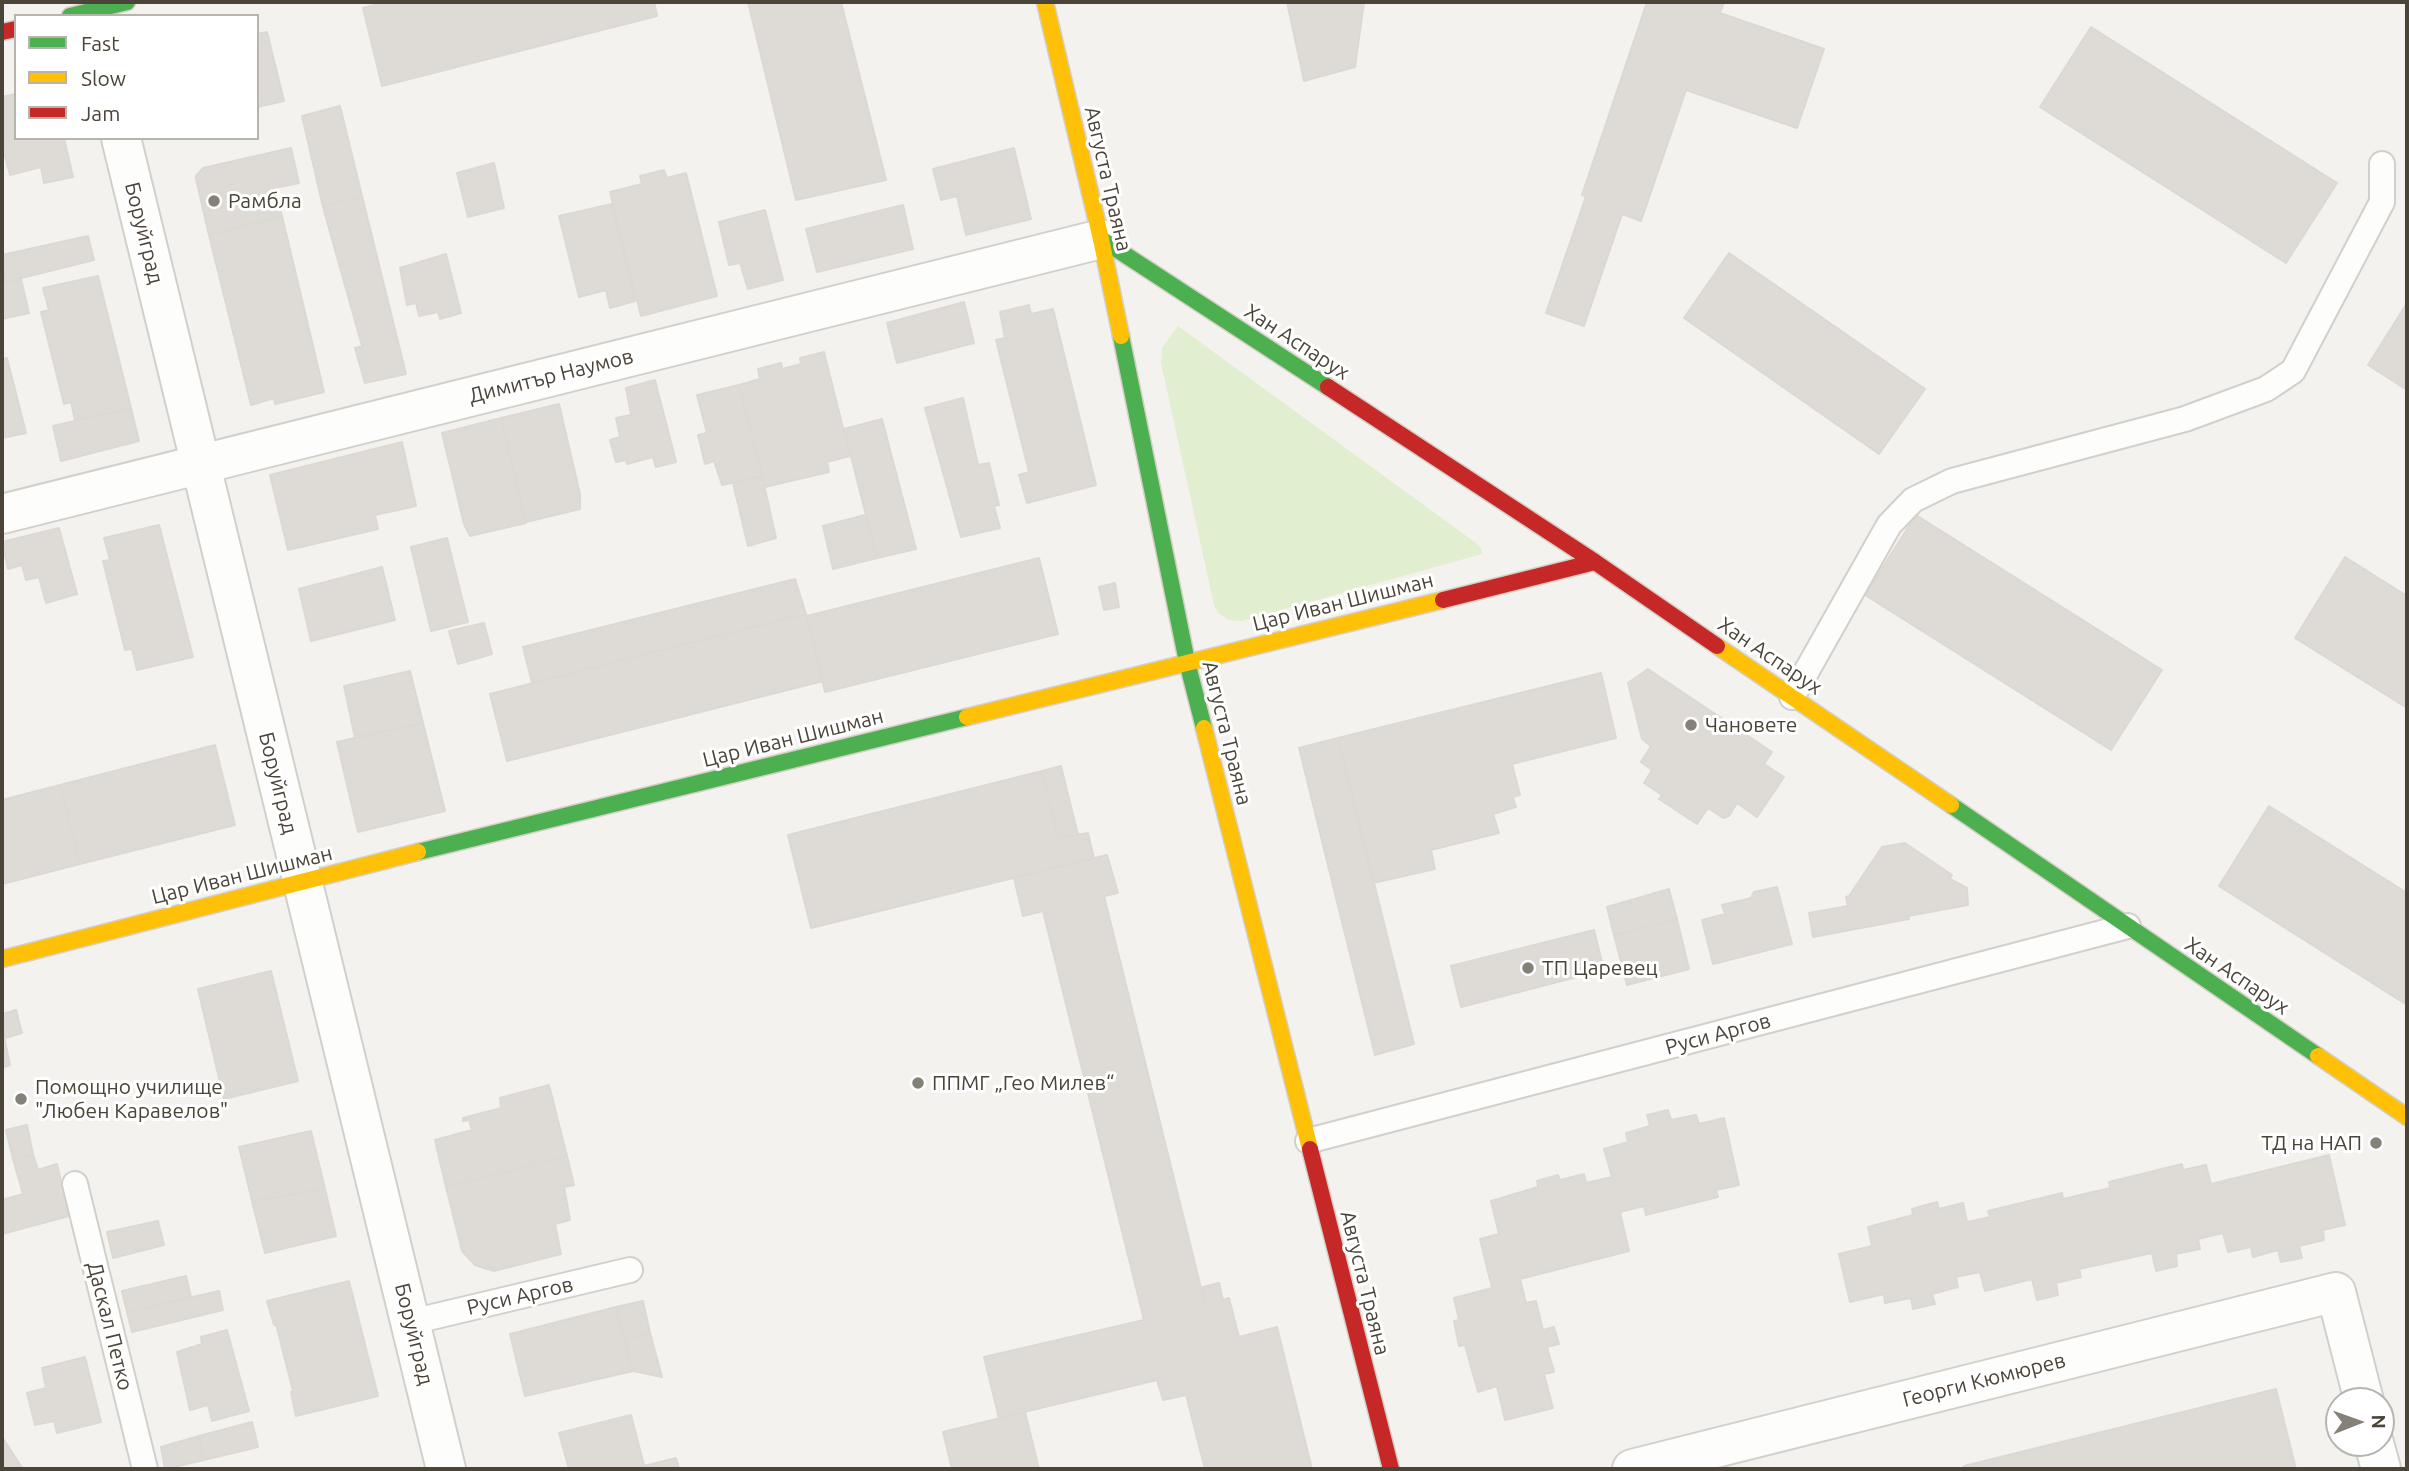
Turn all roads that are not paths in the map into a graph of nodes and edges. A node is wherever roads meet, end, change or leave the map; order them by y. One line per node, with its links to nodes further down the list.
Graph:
1 (127, 2): 3 (street)
2 (1045, 2): 6 (street, Августа Траяна)
3 (84, 11)
4 (121, 140): 7 (street, Боруйград)
5 (2382, 164): 11 (lane)
6 (1101, 239): 7 (street, Димитър Наумов); 9 (street, Хан Аспарух); 10 (street, Августа Траяна)
7 (200, 464): 8 (street, Димитър Наумов); 12 (street, Боруйград)
8 (2, 513)
9 (1595, 562): 10 (street, Цар Иван Шишман); 11 (street, Хан Аспарух)
10 (1187, 662): 12 (street, Цар Иван Шишман); 16 (street, Августа Траяна)
11 (1793, 697): 13 (street, Хан Аспарух)
12 (302, 881): 14 (street, Цар Иван Шишман); 19 (street, Боруйград)
13 (2128, 926): 15 (street, Хан Аспарух); 16 (lane, Руси Аргов)
14 (2, 959)
15 (2407, 1117)
16 (1308, 1141): 23 (street, Августа Траяна)
17 (75, 1184): 21 (lane, Даскал Петко)
18 (630, 1270): 19 (lane, Руси Аргов)
19 (411, 1322): 22 (street, Боруйград)
20 (2360, 1387): 24 (street, Георги Кюмюрев)
21 (145, 1469)
22 (446, 1469)
23 (1391, 1469)
24 (1632, 1469)

